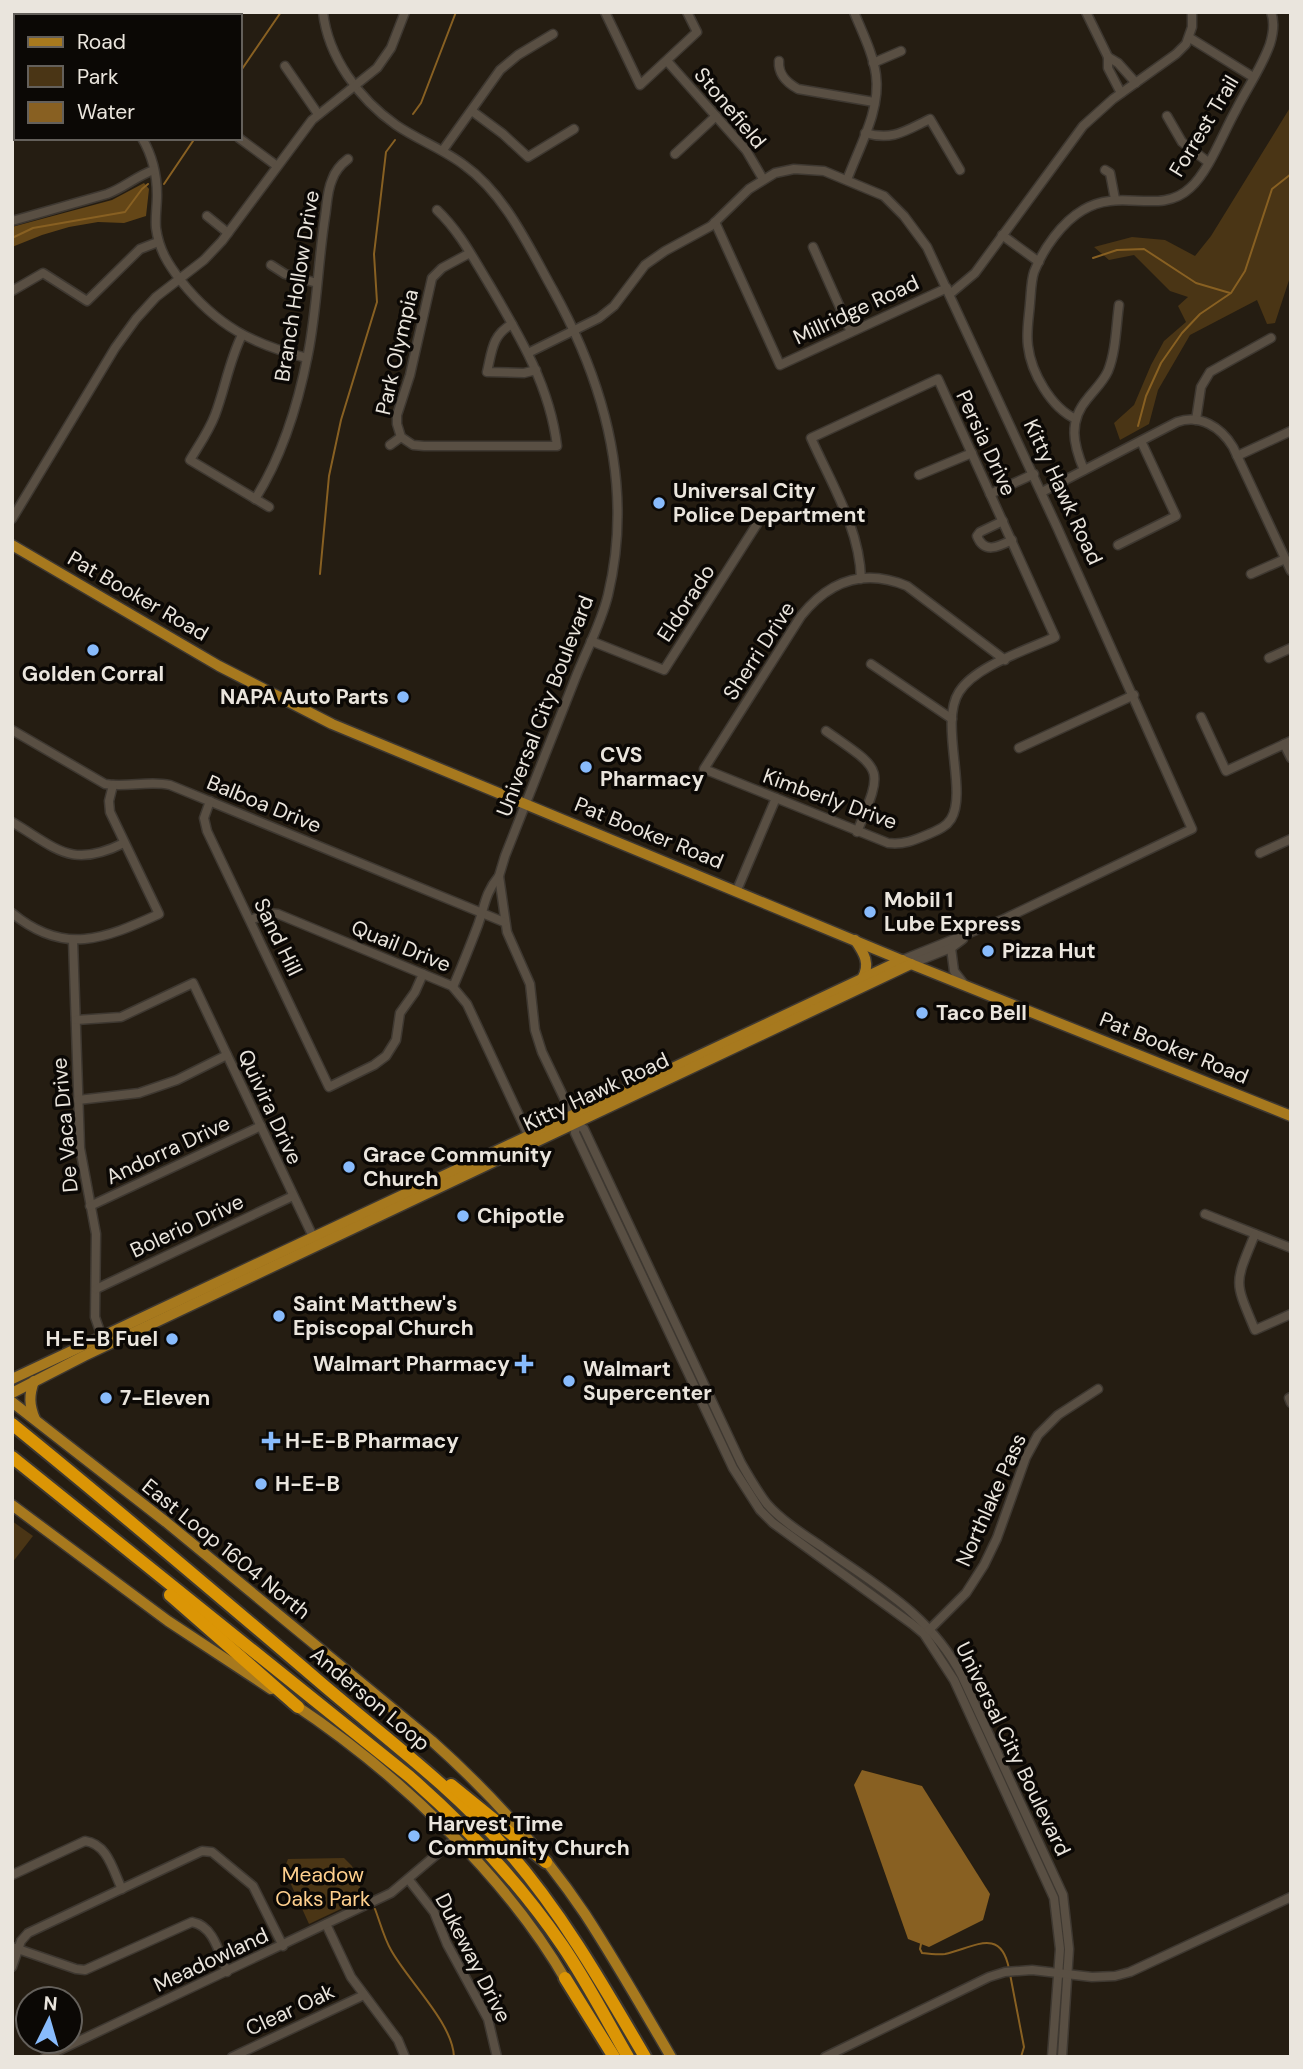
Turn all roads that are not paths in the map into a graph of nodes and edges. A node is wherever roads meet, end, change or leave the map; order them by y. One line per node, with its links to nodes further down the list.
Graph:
1 (323, 12): 19 (street, Universal City Boulevard)
2 (405, 12): 19 (street)
3 (605, 12): 13 (street)
4 (687, 12): 13 (street)
5 (1086, 12): 12 (street)
6 (1192, 12): 10 (street)
7 (1271, 12): 17 (street, Forrest Trail)
8 (849, 13): 15 (street)
9 (553, 34): 22 (street)
10 (1190, 38): 17 (street); 18 (street)
11 (901, 51): 15 (street)
12 (1108, 57): 18 (street); 20 (street)
13 (667, 61): 24 (street, Stonefield)
14 (779, 61): 21 (street)
15 (873, 63): 21 (street)
16 (285, 66): 23 (street)
17 (1254, 76): 33 (street, Forrest Trail)
18 (1136, 83): 20 (street)
19 (353, 85): 23 (street); 30 (street, Universal City Boulevard)
20 (1121, 93): 46 (street)
21 (874, 102): 27 (street)
22 (471, 111): 26 (street); 30 (street)
23 (318, 114): 34 (street)
24 (716, 116): 31 (street); 38 (street, Stonefield)
25 (1167, 116): 33 (street)
26 (574, 129)
27 (865, 133): 36 (street); 39 (street)
28 (143, 140): 35 (street)
29 (242, 140): 34 (street)
30 (443, 150): 58 (street, Universal City Boulevard)
31 (675, 154)
32 (348, 159): 53 (street, Branch Hollow Drive)
33 (1208, 162): 40 (street, Forrest Trail)
34 (277, 166): 45 (street)
35 (154, 170): 43 (street); 47 (street)
36 (960, 170)
37 (1105, 170): 40 (street)
38 (763, 179): 39 (street, Kitty Hawk Road); 44 (street)
39 (846, 180): 55 (street, Kitty Hawk Road)
40 (1115, 199): 50 (street, Forrest Trail)
41 (437, 210): 49 (street, Park Olympia)
42 (207, 216): 45 (street)
43 (12, 220)
44 (715, 222): 58 (street); 59 (street, Millridge Road)
45 (228, 233): 52 (street)
46 (1002, 235): 50 (street); 55 (street)
47 (159, 242): 52 (street); 54 (street)
48 (813, 247): 59 (street)
49 (470, 253): 57 (street, Park Olympia); 68 (street, Park Olympia)
50 (1039, 262): 65 (street, Forrest Trail)
51 (271, 265): 53 (street)
52 (179, 278): 60 (street); 80 (street)
53 (317, 283): 63 (street, Branch Hollow Drive)
54 (12, 291)
55 (949, 291): 59 (street, Millridge Road); 74 (street, Kitty Hawk Road)
56 (1119, 305): 65 (street)
57 (512, 324): 62 (street, Park Olympia); 64 (street)
58 (574, 329): 62 (street); 91 (street, Universal City Boulevard)
59 (851, 332)
60 (242, 335): 63 (street); 78 (street)
61 (1271, 338): 66 (street)
62 (528, 353): 64 (street, Park Olympia)
63 (307, 358): 78 (street, Branch Hollow Drive)
64 (536, 370): 68 (street, Park Olympia)
65 (1076, 419): 73 (street)
66 (1196, 420): 69 (street); 72 (street)
67 (1291, 431): 72 (street)
68 (401, 437): 70 (street, Park Olympia)
69 (1141, 441): 73 (street); 85 (street)
70 (390, 444)
71 (972, 453): 75 (street); 77 (street, Persia Drive); 89 (street, Persia Drive)
72 (1237, 456): 86 (street)
73 (1084, 470): 76 (street)
74 (1034, 474): 76 (street, Kitty Hawk Road); 77 (street)
75 (919, 475)
76 (1042, 492): 96 (street, Kitty Hawk Road)
77 (990, 494): 81 (street, Persia Drive)
78 (255, 499): 79 (street)
79 (269, 507)
80 (12, 519)
81 (1003, 521): 83 (street, Persia Drive); 83 (street, Persia Drive)
82 (757, 524): 91 (street, Eldorado)
83 (1012, 540): 90 (street, Persia Drive)
84 (12, 545): 108 (main road, Pat Booker Road)
85 (1118, 545)
86 (1285, 559): 87 (street); 88 (street)
87 (1291, 571)
88 (1251, 574)
89 (861, 579): 94 (street, Sherri Drive); 104 (street, Sherri Drive)
90 (1055, 637): 94 (street, Kimberly Drive)
91 (591, 640): 108 (street, Universal City Boulevard)
92 (1291, 648): 93 (street)
93 (1269, 658)
94 (1005, 660): 98 (street, Kimberly Drive)
95 (871, 664): 98 (street)
96 (1134, 695): 102 (street); 120 (street, Kitty Hawk Road)
97 (1201, 717): 101 (street)
98 (952, 719): 110 (street, Kimberly Drive)
99 (12, 730): 105 (street, Balboa Drive)
100 (826, 731): 110 (street)
101 (1288, 743): 103 (street)
102 (1019, 748)
103 (1291, 758)
104 (704, 769): 106 (street, Kimberly Drive)
105 (113, 785): 107 (street, Balboa Drive); 112 (street)
106 (776, 798): 110 (street, Kimberly Drive); 115 (street)
107 (210, 801): 116 (street, Balboa Drive); 118 (street, Sand Hill)
108 (526, 804): 114 (street, Universal City Boulevard); 115 (main road, Pat Booker Road)
109 (12, 822): 112 (street)
110 (858, 832)
111 (1291, 839): 113 (street)
112 (124, 843): 121 (street)
113 (1260, 853)
114 (499, 876): 116 (street); 119 (street, Universal City Boulevard)
115 (737, 890): 122 (main road, Pat Booker Road)
116 (482, 912): 119 (street, Balboa Drive); 128 (street)
117 (12, 913): 121 (street)
118 (250, 920): 125 (street, Quail Drive); 125 (street, Sand Hill)
119 (504, 922): 134 (street, Universal City Boulevard)
120 (968, 935): 123 (street, Kitty Hawk Road); 124 (street, Kitty Hawk Road)
121 (73, 940): 130 (street, De Vaca Drive)
122 (855, 940): 124 (main road, Pat Booker Road); 126 (main road)
123 (951, 947): 124 (street, Kitty Hawk Road); 127 (street)
124 (907, 962): 126 (main road, Kitty Hawk Road); 127 (main road, Pat Booker Road); 129 (main road, Kitty Hawk Road)
125 (423, 974): 128 (street, Quail Drive)
126 (862, 979): 129 (main road, Kitty Hawk Road)
127 (964, 984): 133 (main road, Pat Booker Road)
128 (453, 987): 136 (street, Quail Drive)
129 (806, 1009): 134 (main road, Kitty Hawk Road)
130 (76, 1020): 131 (street, Quivira Drive); 132 (street, De Vaca Drive)
131 (227, 1055): 132 (street); 135 (street, Quivira Drive)
132 (78, 1100): 140 (street, De Vaca Drive)
133 (1291, 1116)
134 (574, 1119): 136 (main road, Kitty Hawk Road); 137 (street, Universal City Boulevard); 139 (street, Universal City Boulevard)
135 (261, 1126): 138 (street, Quivira Drive); 140 (street, Andorra Drive)
136 (530, 1139): 143 (main road, Kitty Hawk Road)
137 (613, 1191): 139 (street); 145 (street, Universal City Boulevard)
138 (292, 1196): 143 (street, Quivira Drive); 146 (street, Bolerio Drive)
139 (604, 1196): 145 (street, Universal City Boulevard)
140 (90, 1206): 146 (street, De Vaca Drive)
141 (1205, 1214): 142 (street)
142 (1255, 1234): 144 (street); 147 (street)
143 (315, 1241): 148 (main road, Kitty Hawk Road)
144 (1291, 1248)
145 (639, 1258): 149 (street, Universal City Boulevard)
146 (96, 1289): 148 (street, De Vaca Drive)
147 (1291, 1314)
148 (104, 1341): 150 (main road, Kitty Hawk Road); 151 (main road, Kitty Hawk Road)
149 (688, 1362): 159 (street, Universal City Boulevard); 160 (street, Universal City Boulevard)
150 (13, 1378)
151 (34, 1381): 153 (main road, Kitty Hawk Road); 157 (main road)
152 (1098, 1389): 165 (street, Northlake Pass)
153 (12, 1393)
154 (1291, 1397): 156 (street)
155 (12, 1402): 157 (main road, East Loop 1604 North)
156 (1291, 1402)
157 (32, 1417): 158 (main road); 172 (main road, East Loop 1604 North)
158 (13, 1421): 169 (highway, Anderson Loop)
159 (736, 1452): 160 (street); 164 (street, Universal City Boulevard)
160 (727, 1456): 164 (street, Universal City Boulevard)
161 (12, 1457): 162 (highway, Anderson Loop)
162 (27, 1470): 168 (highway); 191 (highway, Anderson Loop)
163 (12, 1505): 168 (main road)
164 (794, 1534): 165 (street, Universal City Boulevard)
165 (927, 1631): 166 (street, Universal City Boulevard); 167 (street, Universal City Boulevard)
166 (967, 1686): 167 (street); 171 (street, Universal City Boulevard)
167 (958, 1690): 171 (street, Universal City Boulevard)
168 (298, 1707): 170 (main road)
169 (400, 1749): 172 (highway); 192 (highway, Anderson Loop)
170 (455, 1839): 174 (street, Meadowland); 183 (main road)
171 (1043, 1860): 182 (street, Universal City Boulevard)
172 (546, 1862): 193 (main road, East Loop 1604 North)
173 (12, 1875): 175 (street)
174 (409, 1880): 177 (street, Meadowland); 188 (street, Dukeway Drive)
175 (122, 1889): 178 (street); 179 (street)
176 (1291, 1897): 182 (street)
177 (326, 1924): 178 (street, Meadowland); 184 (street)
178 (283, 1946): 181 (street, Meadowland)
179 (16, 1948): 180 (street); 181 (street)
180 (12, 1967)
181 (227, 1972): 185 (street, Meadowland)
182 (1062, 1974): 194 (street); 195 (street, Universal City Boulevard); 196 (street, Universal City Boulevard)
183 (565, 1978): 189 (main road); 190 (highway)
184 (364, 1995): 186 (street, Clear Oak); 187 (street)
185 (45, 2057)
186 (232, 2057)
187 (405, 2057)
188 (497, 2057)
189 (608, 2057)
190 (614, 2057)
191 (628, 2057)
192 (645, 2057)
193 (671, 2057)
194 (825, 2057)
195 (1052, 2057)
196 (1062, 2057)

